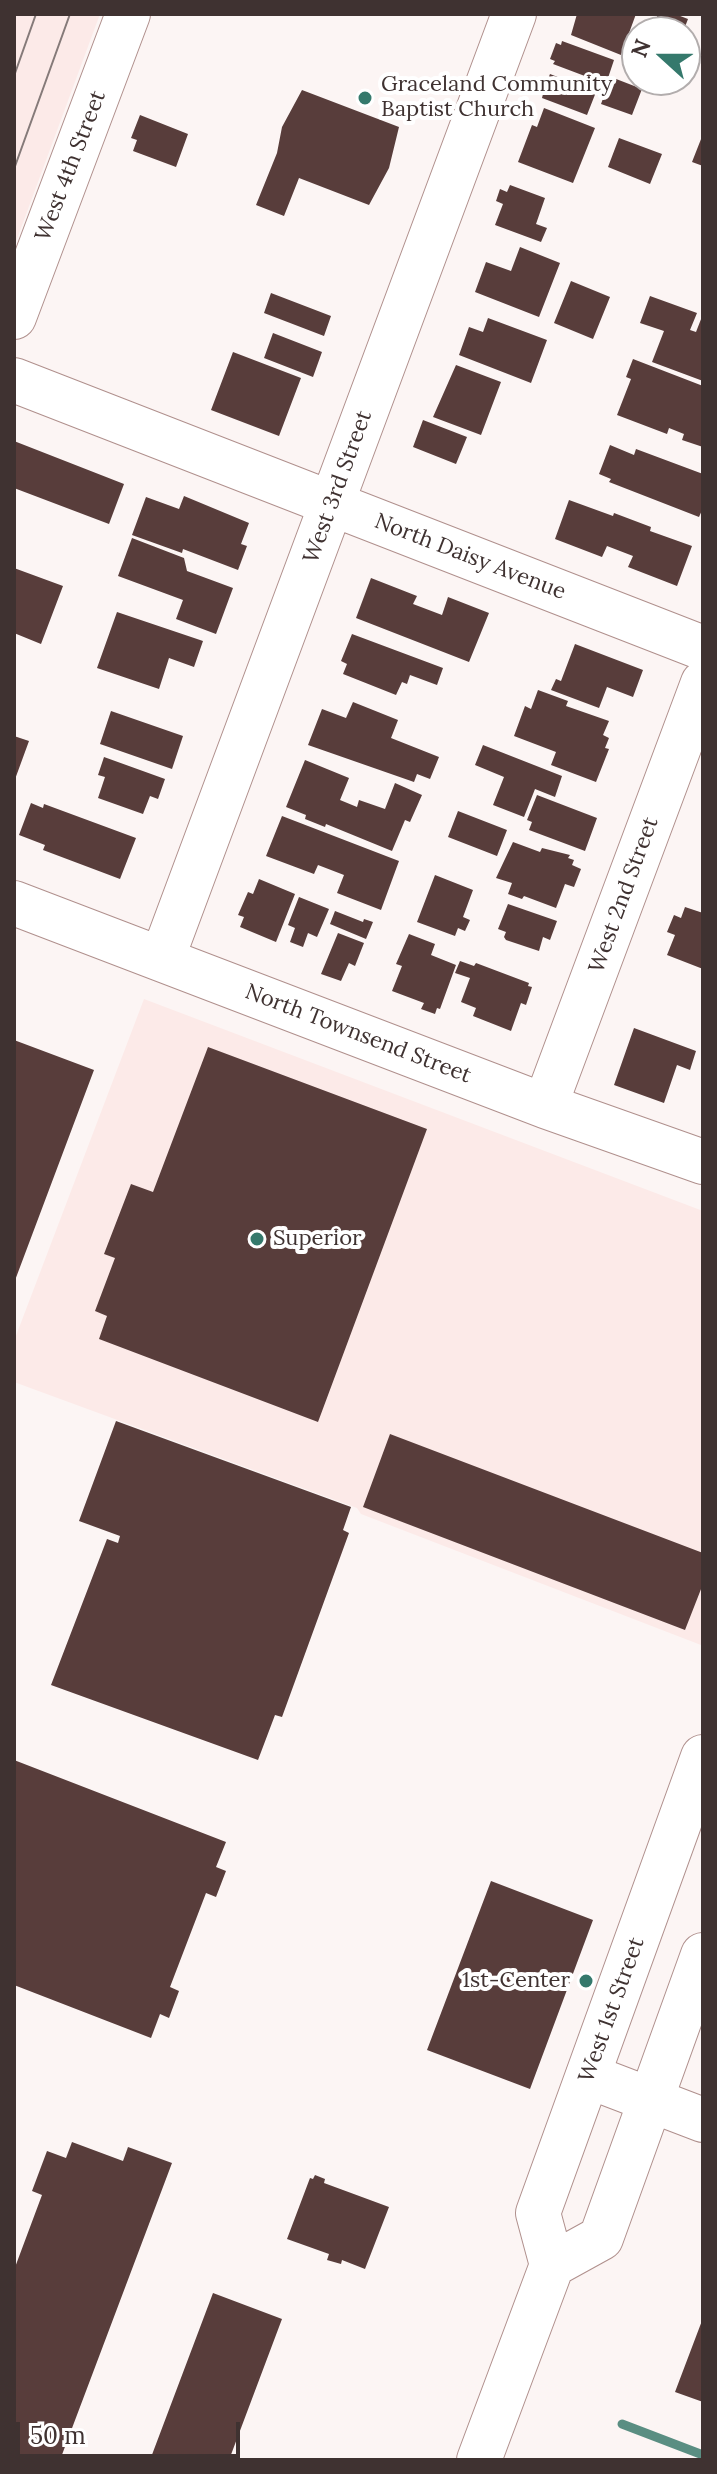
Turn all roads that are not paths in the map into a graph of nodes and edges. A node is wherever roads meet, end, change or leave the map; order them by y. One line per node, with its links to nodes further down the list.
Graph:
1 (128, 14): 3 (street, West 4th Street)
2 (514, 14): 5 (street, West 3rd Street)
3 (14, 317)
4 (14, 380): 5 (street, North Daisy Avenue)
5 (332, 503): 6 (street, North Daisy Avenue); 9 (street, West 3rd Street)
6 (703, 648)
7 (703, 683): 10 (street, West 2nd Street)
8 (14, 903): 9 (street, North Townsend Street)
9 (162, 959): 10 (street, North Townsend Street)
10 (545, 1106): 11 (street, North Townsend Street)
11 (703, 1162)
12 (703, 1757): 14 (street, West 1st Street)
13 (703, 1955): 15 (street)
14 (588, 2076): 15 (street); 17 (street, West 1st Street)
15 (652, 2101): 16 (street); 17 (street)
16 (703, 2120)
17 (552, 2265): 18 (street)
18 (479, 2460)

